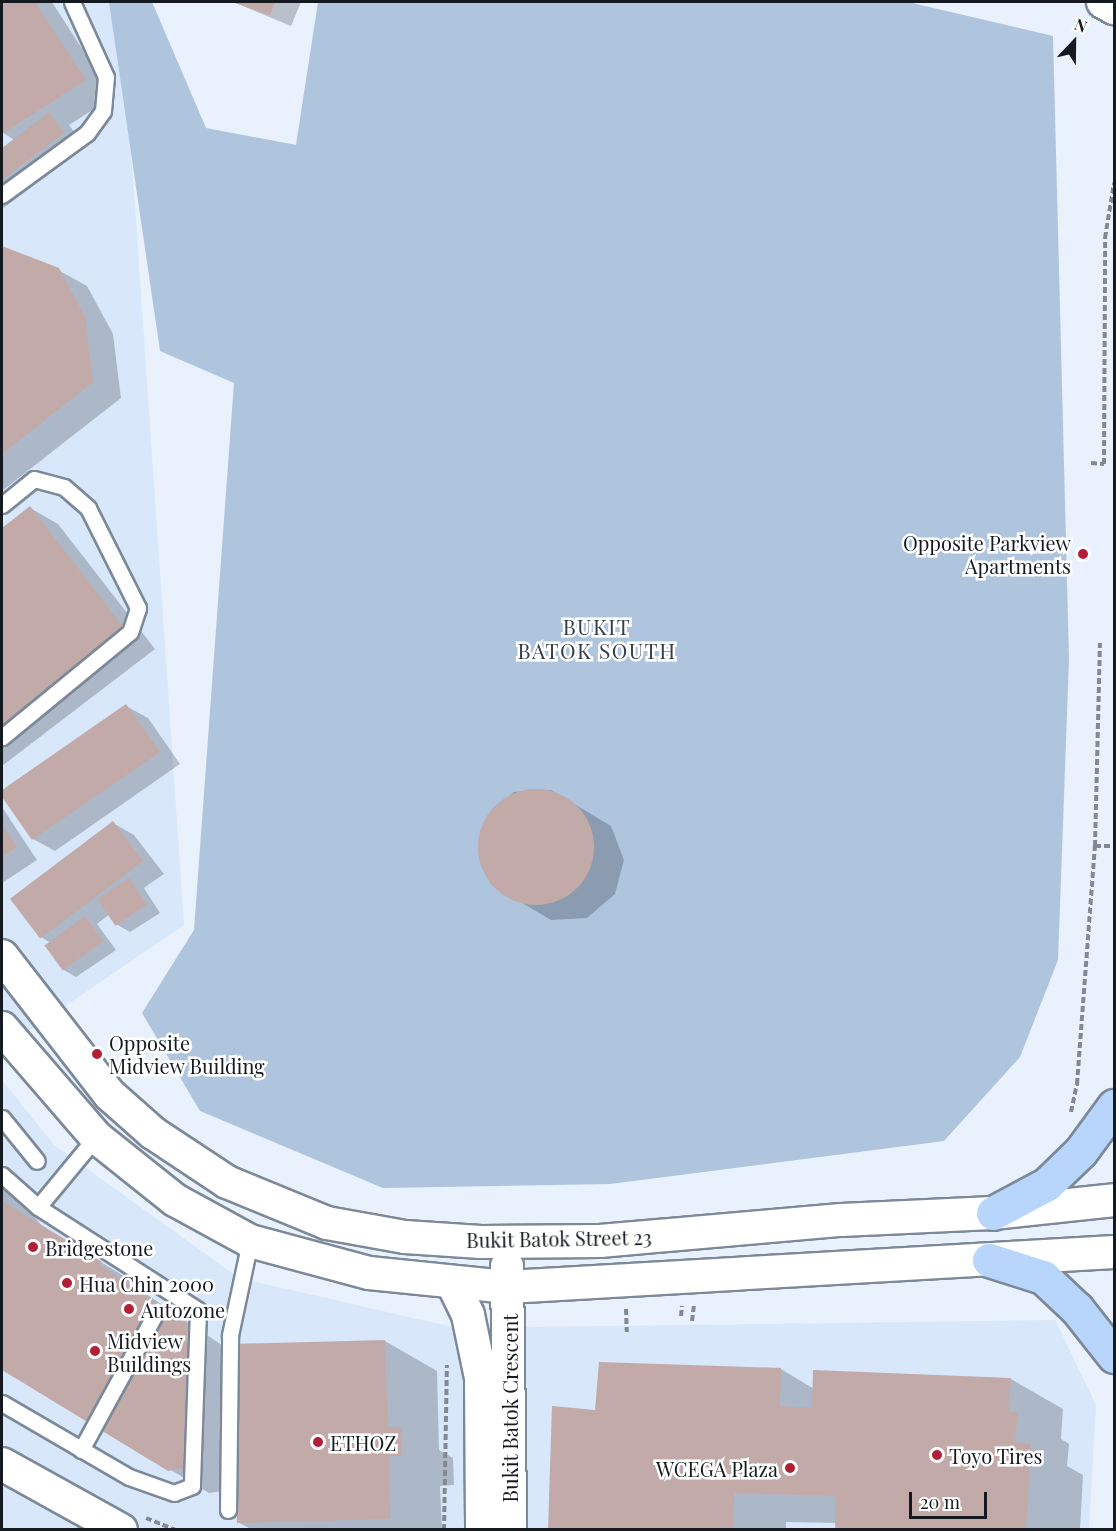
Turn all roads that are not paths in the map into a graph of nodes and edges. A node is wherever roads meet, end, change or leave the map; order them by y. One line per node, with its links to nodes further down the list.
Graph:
1 (72, 2): 4 (lane)
2 (1103, 2): 3 (street)
3 (1114, 8)
4 (2, 195)
5 (2, 505): 6 (lane)
6 (2, 737)
7 (2, 956): 18 (street, Bukit Batok Street 23)
8 (2, 1028): 11 (street)
9 (1114, 1106): 16 (main road)
10 (2, 1118): 12 (lane)
11 (96, 1137): 15 (lane); 17 (street)
12 (37, 1161)
13 (2, 1175): 15 (lane)
14 (1114, 1200): 16 (street, Bukit Batok Street 23)
15 (38, 1207): 26 (lane)
16 (993, 1213): 18 (street, Bukit Batok Street 23)
17 (250, 1241): 21 (street); 28 (lane)
18 (507, 1243): 22 (street, Bukit Batok Crescent)
19 (1114, 1252): 20 (street)
20 (989, 1260): 22 (street); 24 (main road)
21 (453, 1284): 22 (street); 30 (street, Bukit Batok Crescent)
22 (508, 1287): 31 (street, Bukit Batok Crescent)
23 (154, 1316): 26 (lane)
24 (1114, 1356)
25 (2, 1404): 26 (lane)
26 (81, 1450)
27 (2, 1464): 29 (street)
28 (228, 1510)
29 (121, 1530)
30 (482, 1530)
31 (510, 1530)

